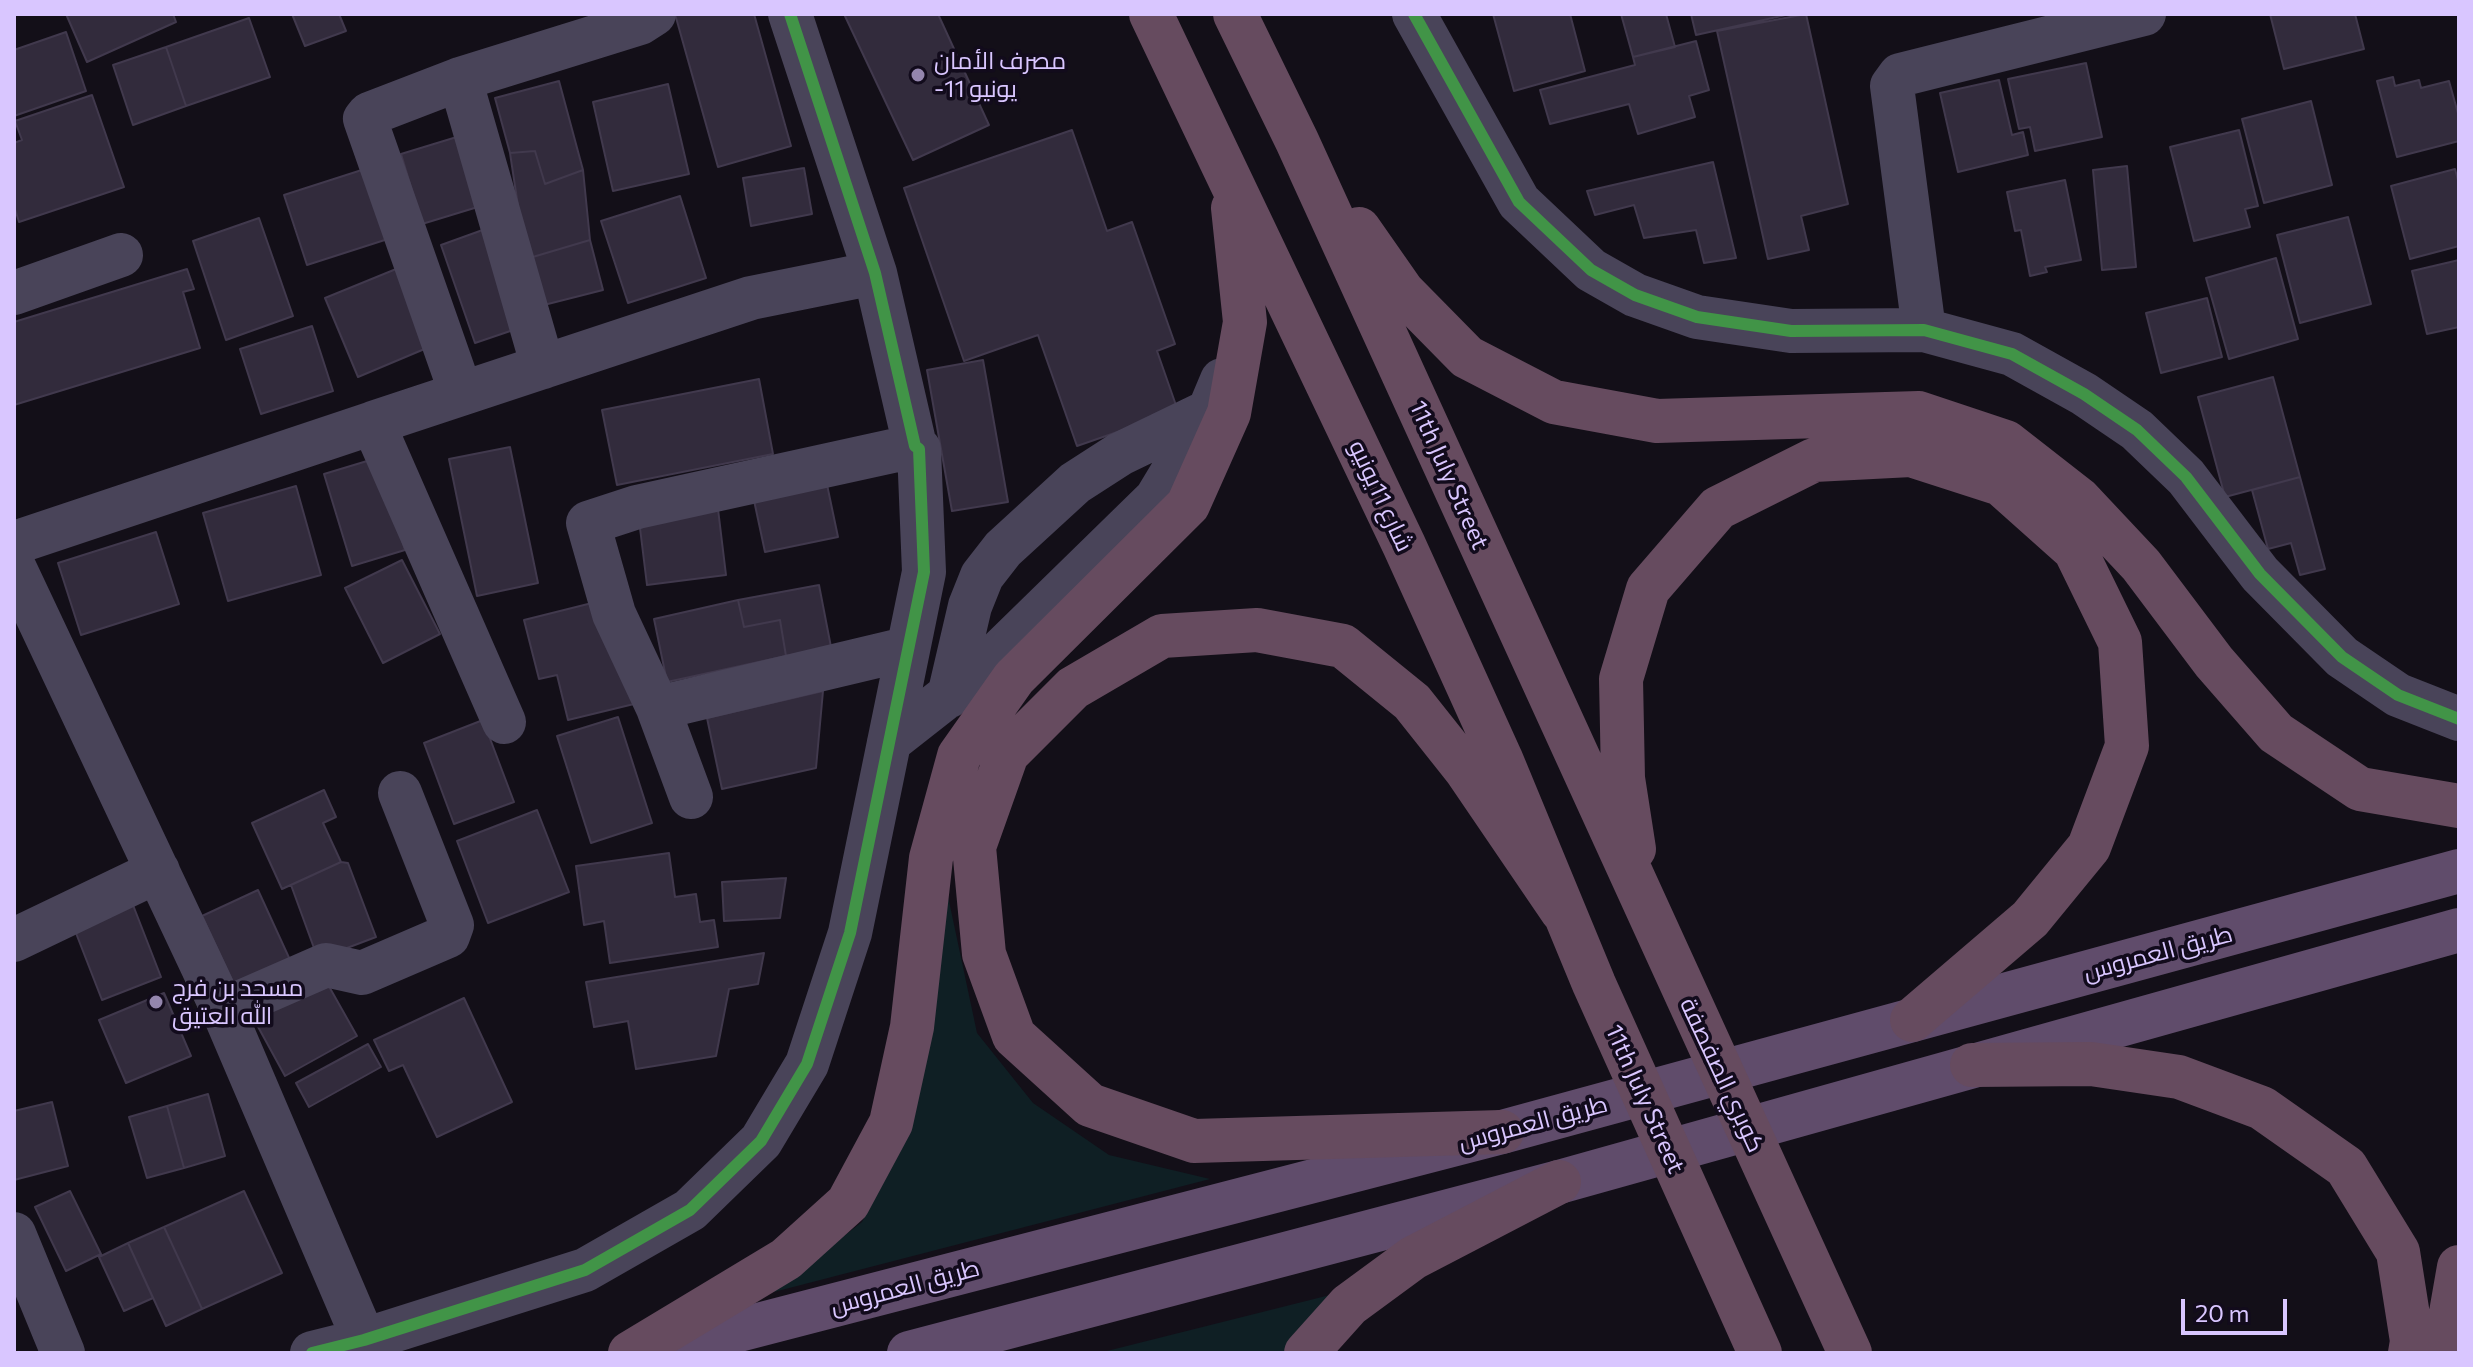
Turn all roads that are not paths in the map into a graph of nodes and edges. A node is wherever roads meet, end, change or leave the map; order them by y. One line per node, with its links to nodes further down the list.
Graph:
1 (654, 14): 7 (street)
2 (790, 14): 11 (street)
3 (1151, 14): 9 (highway, شارع 11يونيو)
4 (1235, 14): 8 (highway, 11th July Street)
5 (1414, 14): 14 (street)
6 (2144, 14): 14 (street)
7 (460, 79): 15 (street); 16 (street)
8 (1297, 141): 30 (highway); 34 (highway, 11th July Street)
9 (1230, 174): 13 (highway); 33 (highway, شارع 11يونيو)
10 (121, 255): 12 (street)
11 (875, 273): 15 (street); 19 (street)
12 (14, 293)
13 (1245, 322): 17 (street); 49 (highway)
14 (1924, 330): 25 (street)
15 (543, 367): 16 (street)
16 (461, 393): 18 (street)
17 (1209, 411): 23 (street); 23 (street)
18 (373, 423): 20 (street); 26 (street)
19 (915, 446): 22 (street); 24 (street)
20 (14, 543)
21 (14, 567): 31 (street)
22 (906, 649): 24 (street); 27 (street)
23 (949, 696): 27 (street)
24 (658, 708): 29 (street)
25 (2459, 719)
26 (504, 722)
27 (889, 742): 46 (street)
28 (400, 793): 38 (street)
29 (691, 797)
30 (2459, 806)
31 (158, 871): 36 (street); 38 (street)
32 (2459, 871): 39 (main road, طريق العمروس)
33 (1562, 911): 37 (highway, شارع 11يونيو); 41 (highway)
34 (1651, 922): 39 (highway); 45 (highway, كوبري الصفصفة)
35 (2459, 930): 40 (main road)
36 (14, 940)
37 (1594, 984): 53 (highway, 11th July Street)
38 (223, 1010): 46 (street)
39 (1912, 1020): 41 (main road, طريق العمروس)
40 (1972, 1065): 42 (main road); 56 (highway)
41 (1502, 1132): 50 (main road, طريق العمروس)
42 (1559, 1182): 51 (main road); 52 (highway)
43 (14, 1234): 47 (street)
44 (2459, 1267): 57 (highway)
45 (1832, 1312): 54 (highway); 55 (highway)
46 (364, 1340): 48 (street)
47 (63, 1353)
48 (312, 1353)
49 (630, 1353)
50 (650, 1353)
51 (909, 1353)
52 (1306, 1353)
53 (1760, 1353)
54 (1850, 1353)
55 (1859, 1353)
56 (2410, 1353)
57 (2444, 1353)

